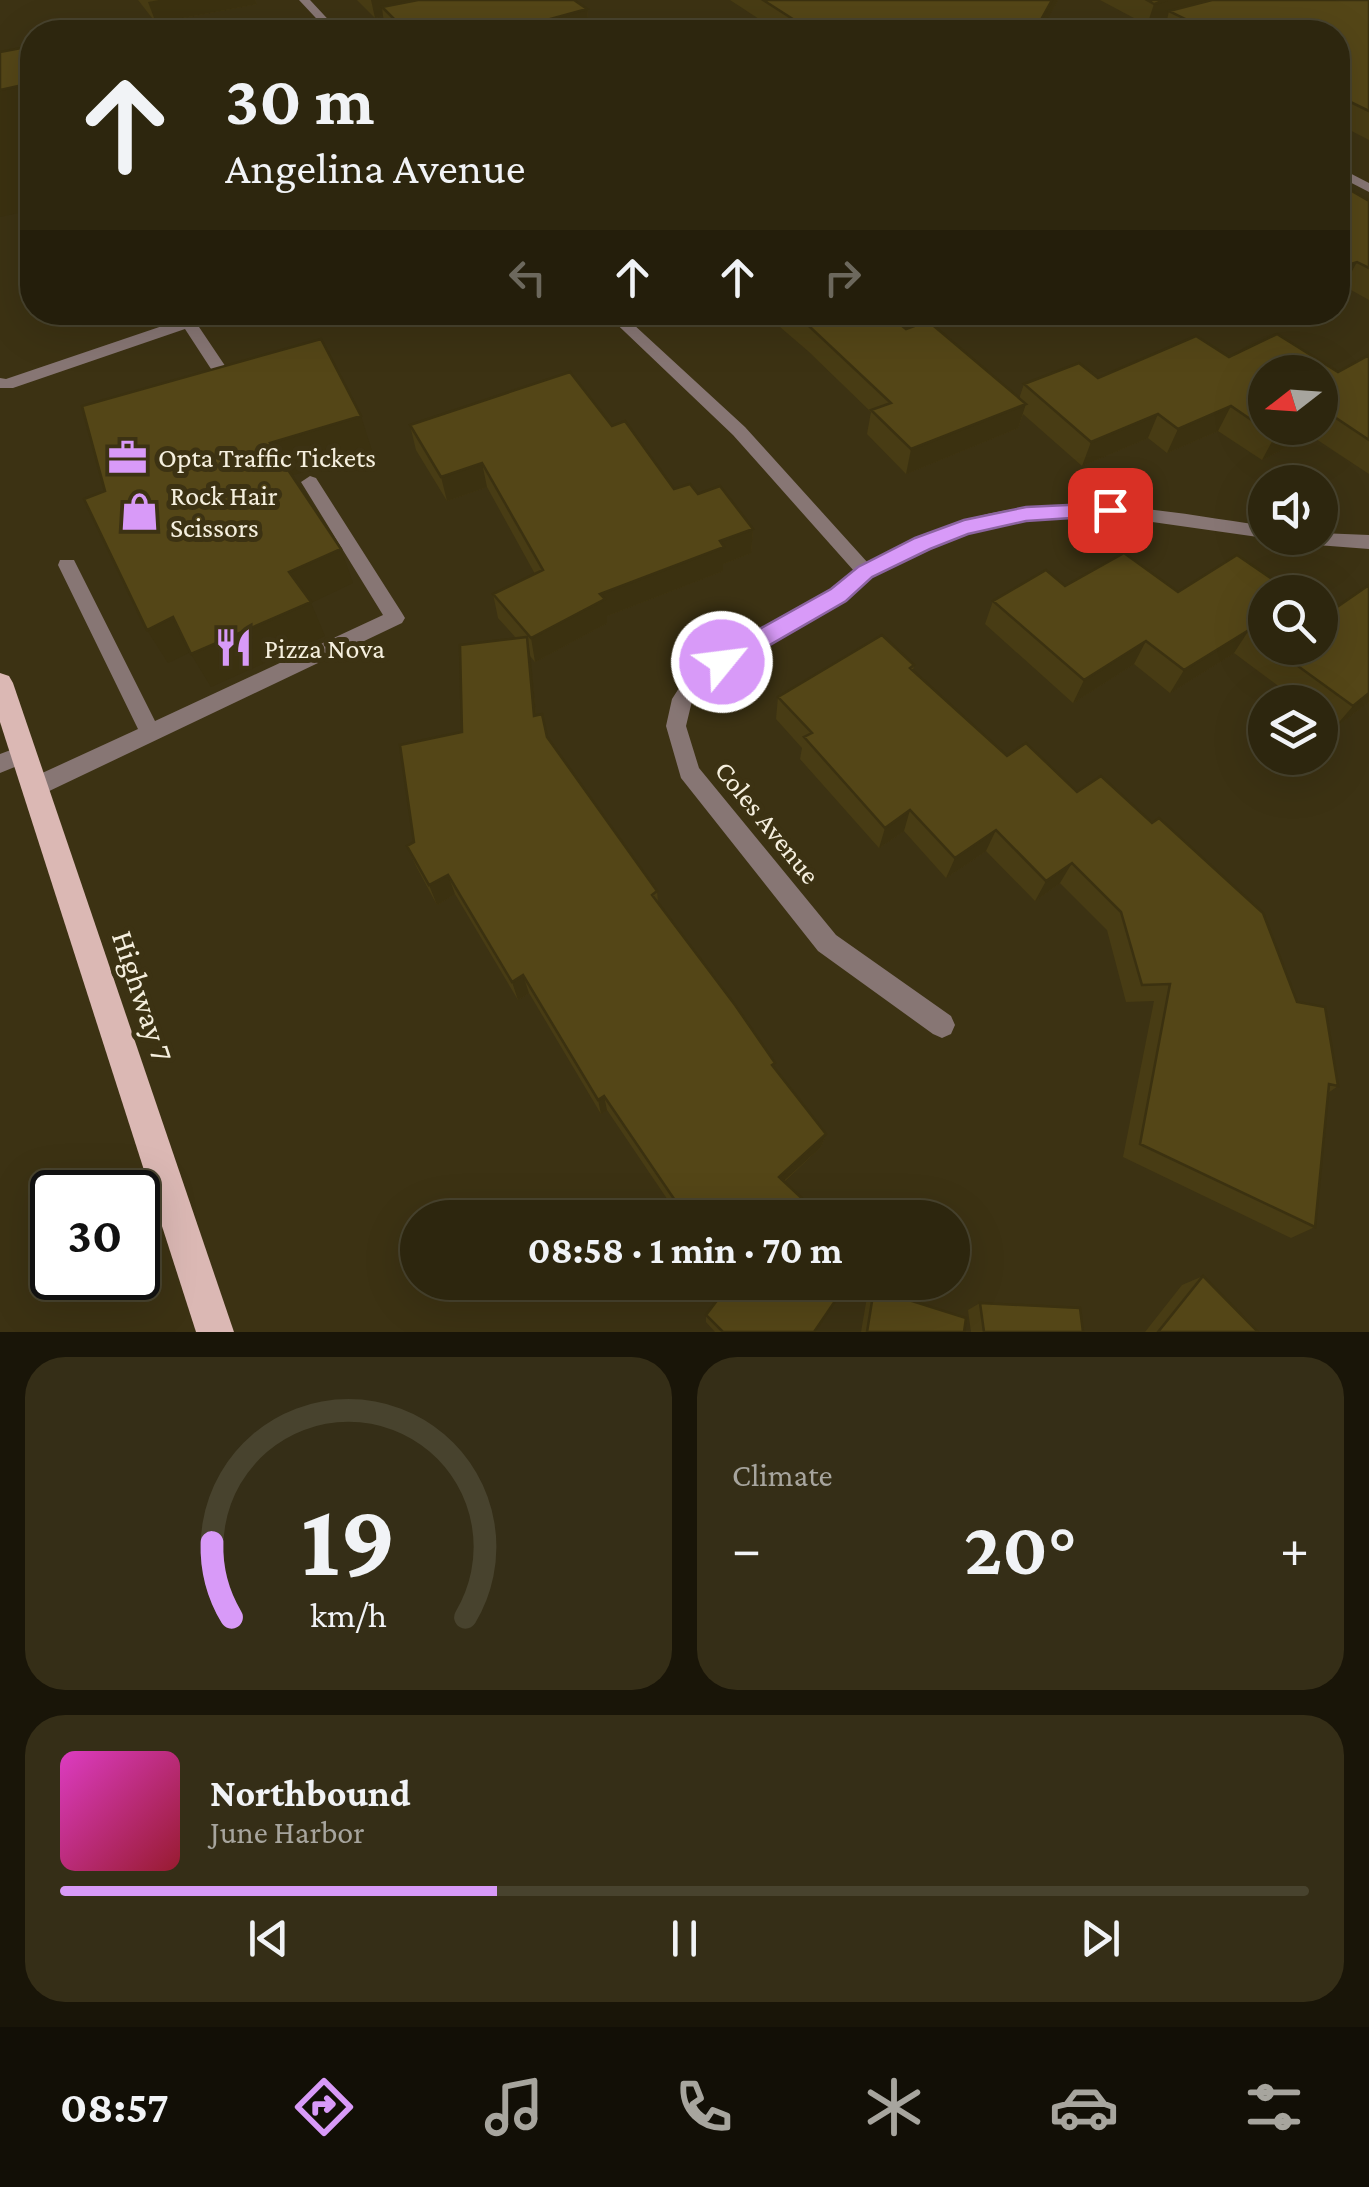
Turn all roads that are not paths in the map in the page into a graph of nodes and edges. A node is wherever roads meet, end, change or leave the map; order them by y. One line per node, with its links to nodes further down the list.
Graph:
1 (304, 0): 4 (street)
2 (432, 14): 5 (street)
3 (1198, 18): 6 (street)
4 (324, 20)
5 (400, 20)
6 (1190, 20)
7 (166, 325): 10 (street)
8 (190, 325): 11 (street)
9 (625, 325): 17 (street)
10 (2, 387)
11 (232, 388)
12 (310, 482): 19 (street)
13 (1248, 530): 17 (street, Coles Avenue)
14 (1338, 540): 15 (street)
15 (1369, 542)
16 (67, 565): 19 (street)
17 (865, 572): 22 (street, Coles Avenue)
18 (0, 683): 20 (main road, Highway 7)
19 (150, 732): 21 (street)
20 (12, 759): 21 (main road, Highway 7)
21 (34, 787): 23 (main road, Highway 7)
22 (942, 1025)
23 (215, 1332)

